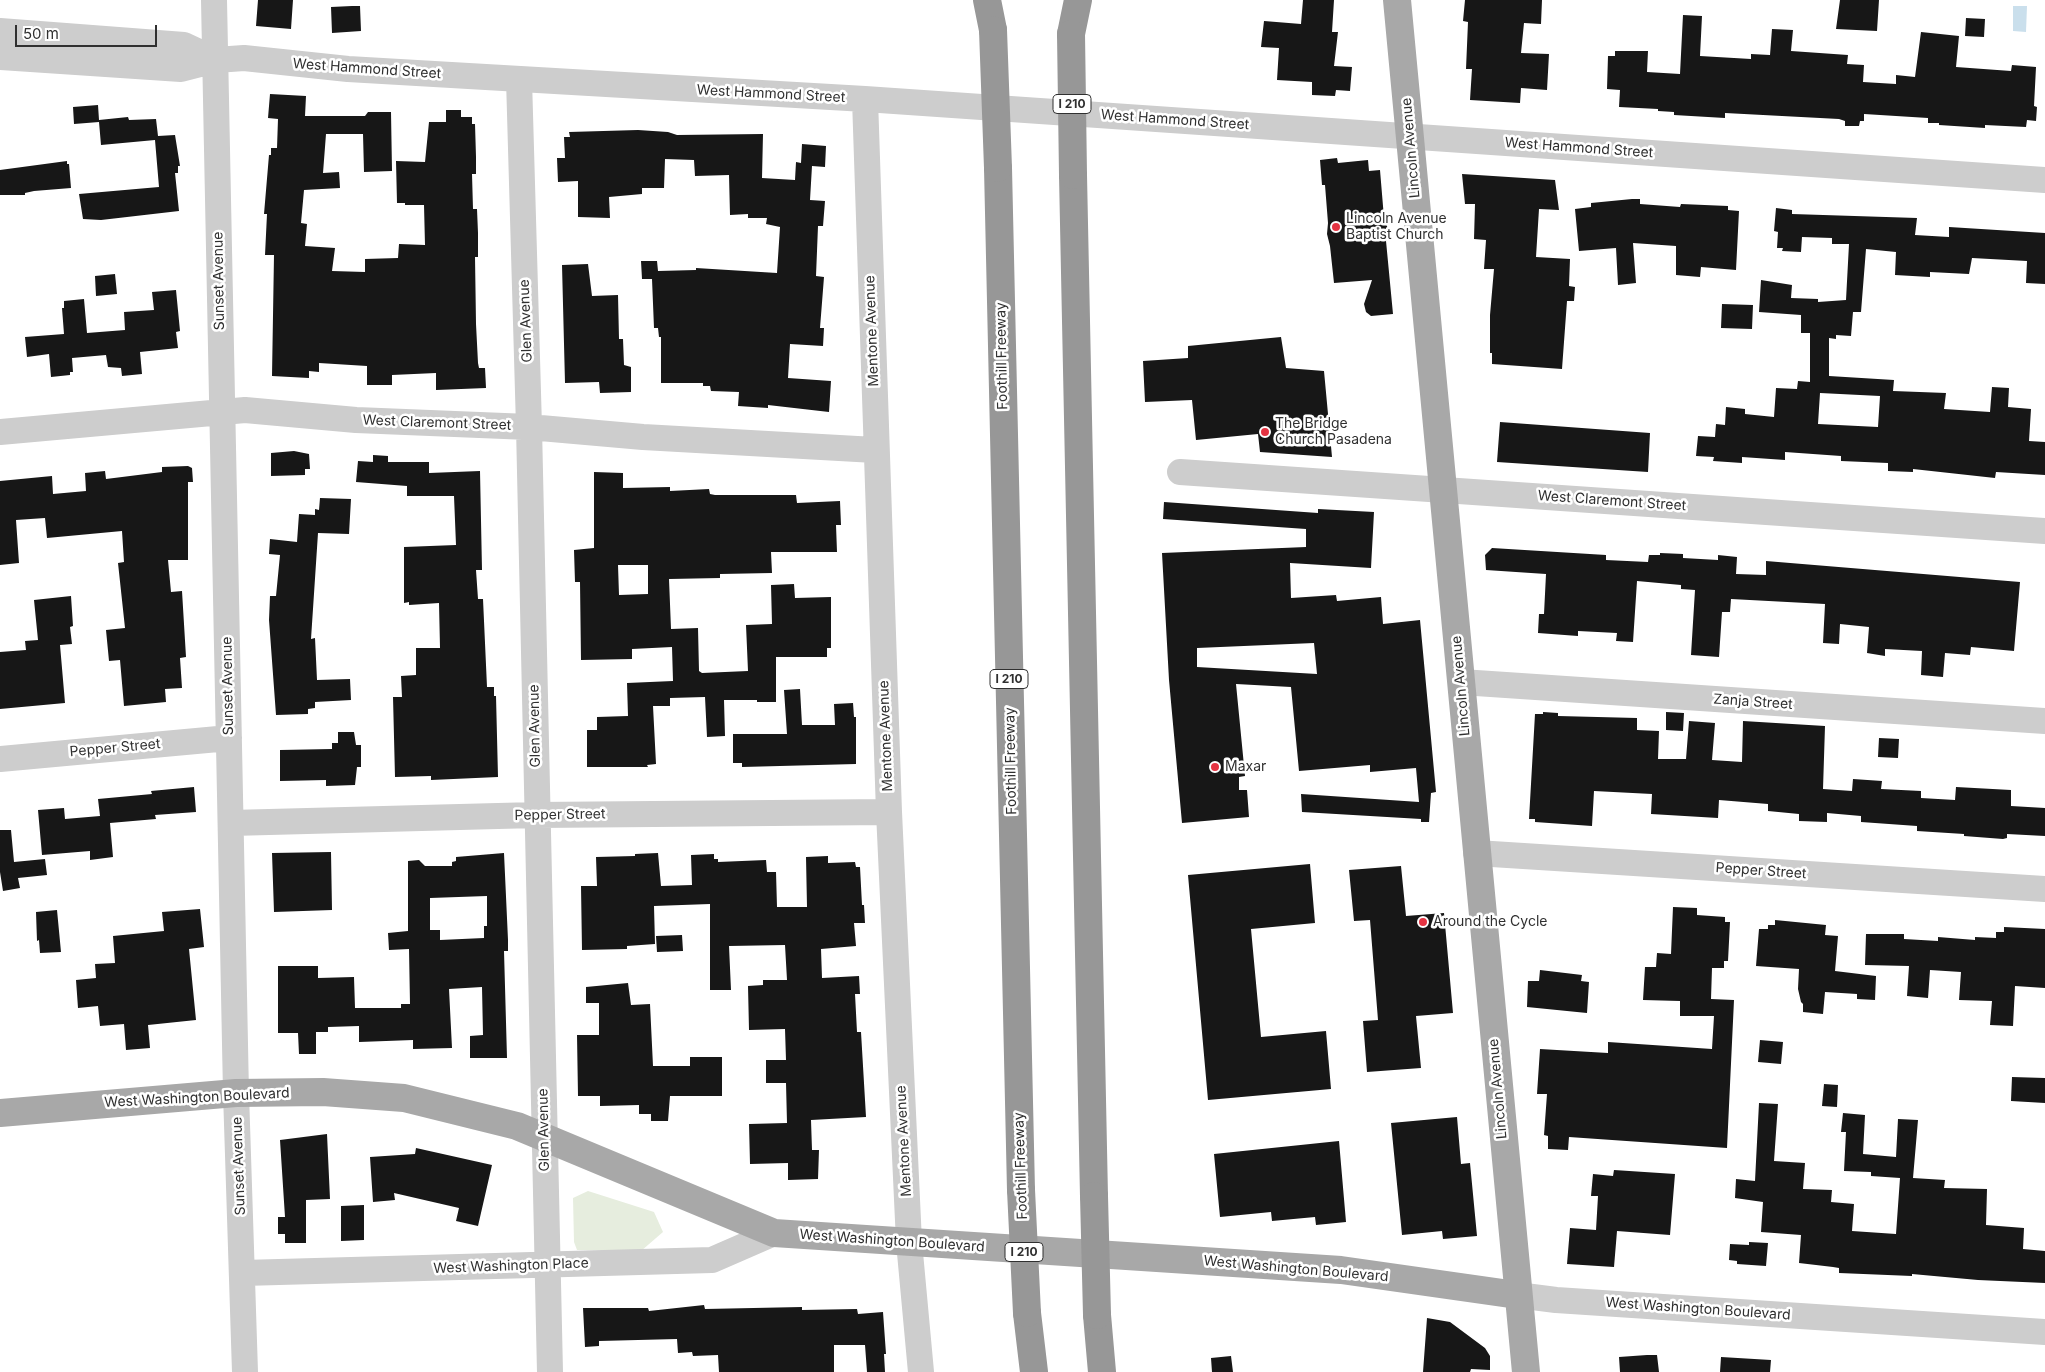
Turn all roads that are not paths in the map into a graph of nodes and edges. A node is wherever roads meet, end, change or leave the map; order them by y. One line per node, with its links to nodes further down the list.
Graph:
1 (214, 0): 11 (street, Sunset Avenue)
2 (988, 0): 7 (highway)
3 (992, 0): 7 (highway, Foothill Freeway / I 210)
4 (1071, 0): 9 (highway, I 210)
5 (1078, 0): 9 (highway)
6 (1396, 0): 14 (main road, Lincoln Avenue)
7 (993, 30): 44 (highway, Foothill Freeway / I 210, bridge)
8 (0, 31): 11 (street, West Hammond Street)
9 (1071, 34): 45 (highway, I 210, bridge)
10 (0, 57): 11 (street, West Hammond Street)
11 (216, 60): 12 (street, West Hammond Street); 16 (street, Sunset Avenue)
12 (519, 79): 13 (street, West Hammond Street); 17 (street, Glen Avenue)
13 (865, 99): 14 (street, West Hammond Street); 19 (street, Mentone Avenue)
14 (1410, 136): 15 (street, West Hammond Street); 21 (main road, Lincoln Avenue)
15 (2045, 180)
16 (222, 412): 17 (street, West Claremont Street); 18 (street, West Claremont Street); 25 (street, Sunset Avenue)
17 (529, 427): 19 (street, West Claremont Street); 28 (street, Glen Avenue)
18 (0, 432)
19 (875, 450): 27 (street, Mentone Avenue)
20 (1180, 472): 21 (street, West Claremont Street)
21 (1443, 490): 22 (street, West Claremont Street); 23 (main road, Lincoln Avenue)
22 (2045, 531)
23 (1461, 682): 24 (street, Zanja Street); 30 (main road, Lincoln Avenue)
24 (2045, 721)
25 (229, 738): 26 (street, Pepper Street); 29 (street, Sunset Avenue)
26 (0, 759)
27 (889, 812): 28 (street, Pepper Street); 36 (street, Mentone Avenue)
28 (536, 815): 29 (street, Pepper Street); 34 (street, Glen Avenue)
29 (231, 824): 32 (street, Sunset Avenue)
30 (1476, 853): 31 (street, Pepper Street); 39 (main road, Lincoln Avenue)
31 (2045, 889)
32 (236, 1093): 33 (main road, West Washington Boulevard); 34 (main road, West Washington Boulevard); 38 (street, Sunset Avenue)
33 (0, 1113)
34 (545, 1138): 35 (main road, West Washington Boulevard); 37 (street, Glen Avenue)
35 (774, 1233): 36 (main road, West Washington Boulevard); 37 (street, West Washington Place)
36 (909, 1242): 39 (main road, West Washington Boulevard); 43 (street, Mentone Avenue)
37 (547, 1265): 38 (street, West Washington Place); 42 (street, Glen Avenue)
38 (243, 1273): 41 (street, Sunset Avenue)
39 (1517, 1295): 40 (street, West Washington Boulevard); 46 (main road, Lincoln Avenue)
40 (2045, 1332)
41 (245, 1372)
42 (550, 1372)
43 (921, 1372)
44 (1034, 1372)
45 (1102, 1372)
46 (1526, 1372)

